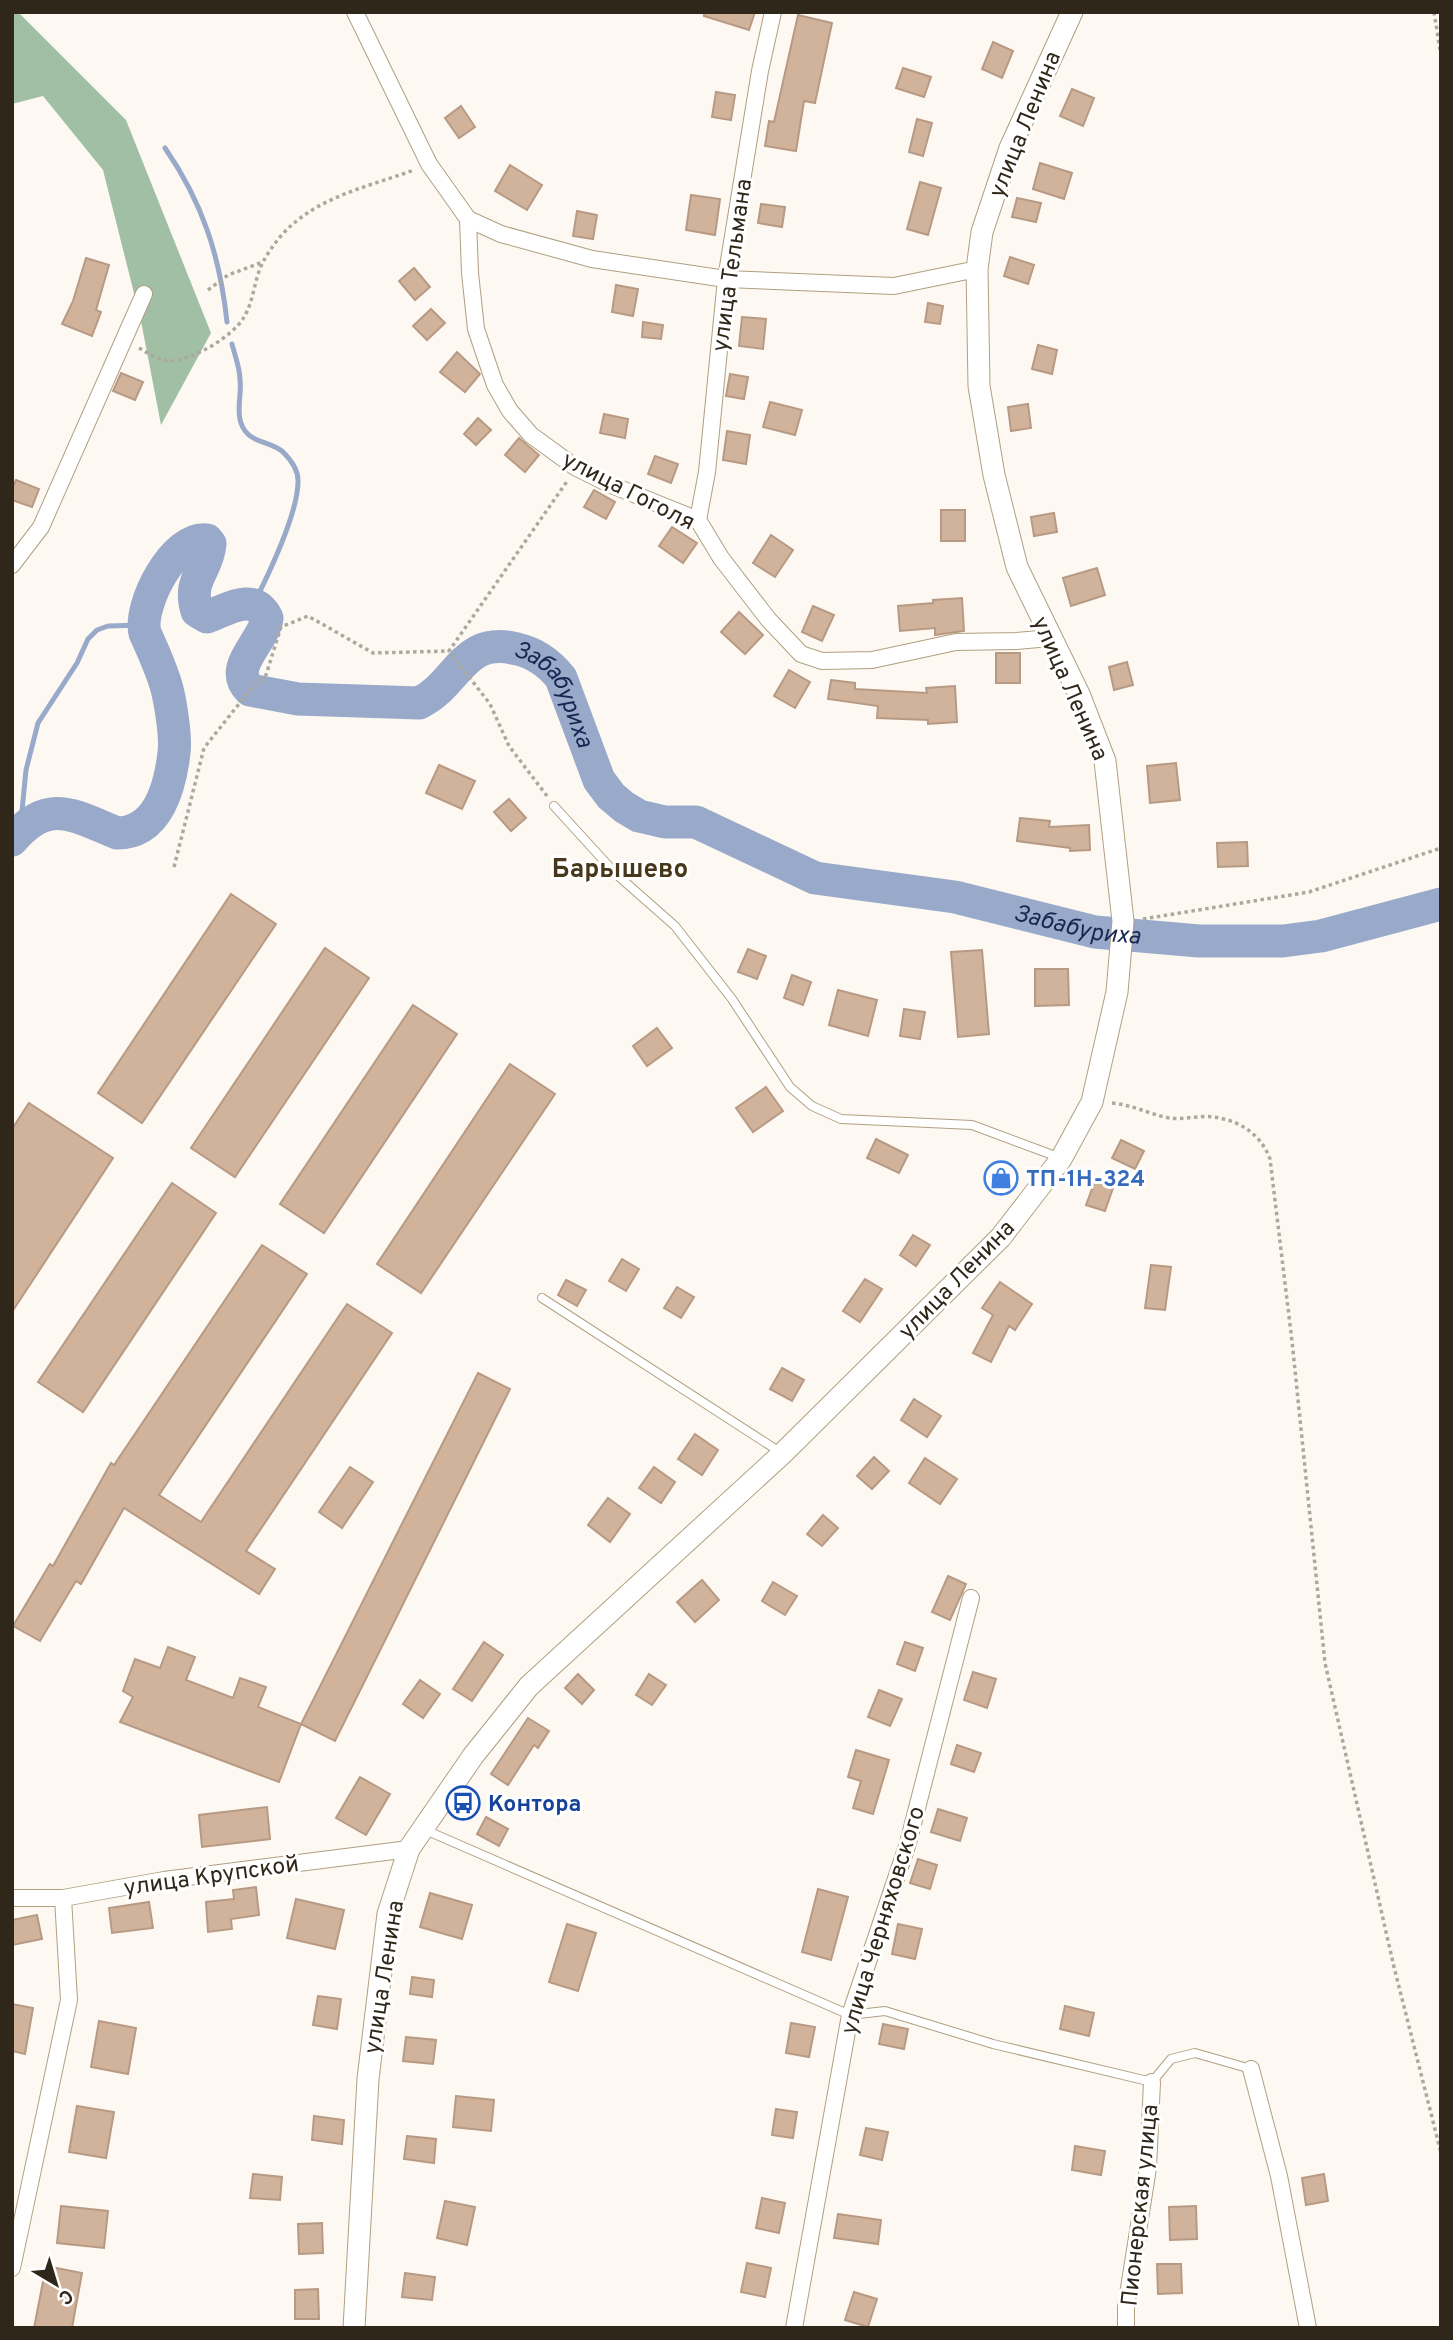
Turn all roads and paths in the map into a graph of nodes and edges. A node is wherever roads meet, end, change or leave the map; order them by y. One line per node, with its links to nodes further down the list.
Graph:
1 (355, 12): 6 (street)
2 (773, 12): 10 (street, улица Тельмана)
3 (1072, 12): 9 (main road, улица Ленина)
4 (1434, 12): 5 (path)
5 (1441, 55)
6 (429, 164): 7 (street); 8 (path)
7 (468, 219): 10 (street); 14 (street, улица Гоголя)
8 (263, 262): 11 (path); 13 (path)
9 (977, 269): 10 (street); 17 (main road, улица Ленина)
10 (726, 279): 15 (street, улица Тельмана)
11 (208, 290)
12 (144, 294): 13 (street)
13 (124, 341): 16 (street)
14 (575, 467): 15 (street, улица Гоголя); 18 (path)
15 (698, 520): 17 (street, улица Гоголя)
16 (12, 565)
17 (1050, 638): 22 (main road, улица Ленина)
18 (449, 651): 19 (path); 21 (path)
19 (554, 806): 24 (lane)
20 (1441, 848): 22 (path)
21 (174, 867)
22 (1123, 921): 23 (main road, улица Ленина)
23 (1092, 1102): 24 (main road, улица Ленина); 35 (path)
24 (1061, 1158): 26 (main road, улица Ленина)
25 (542, 1298): 26 (lane)
26 (782, 1454): 28 (main road, улица Ленина)
27 (971, 1598): 32 (street, улица Черняховского)
28 (423, 1829): 29 (main road, улица Ленина); 32 (lane)
29 (409, 1849): 31 (street, улица Крупской); 37 (main road, улица Ленина)
30 (12, 1898): 31 (street, улица Крупской)
31 (63, 1898): 36 (street)
32 (850, 2015): 34 (lane); 38 (street, улица Черняховского)
33 (1251, 2069): 34 (lane); 40 (street)
34 (1152, 2082): 39 (street, Пионерская улица)
35 (1441, 2153)
36 (12, 2268)
37 (354, 2328)
38 (794, 2328)
39 (1126, 2328)
40 (1308, 2328)

